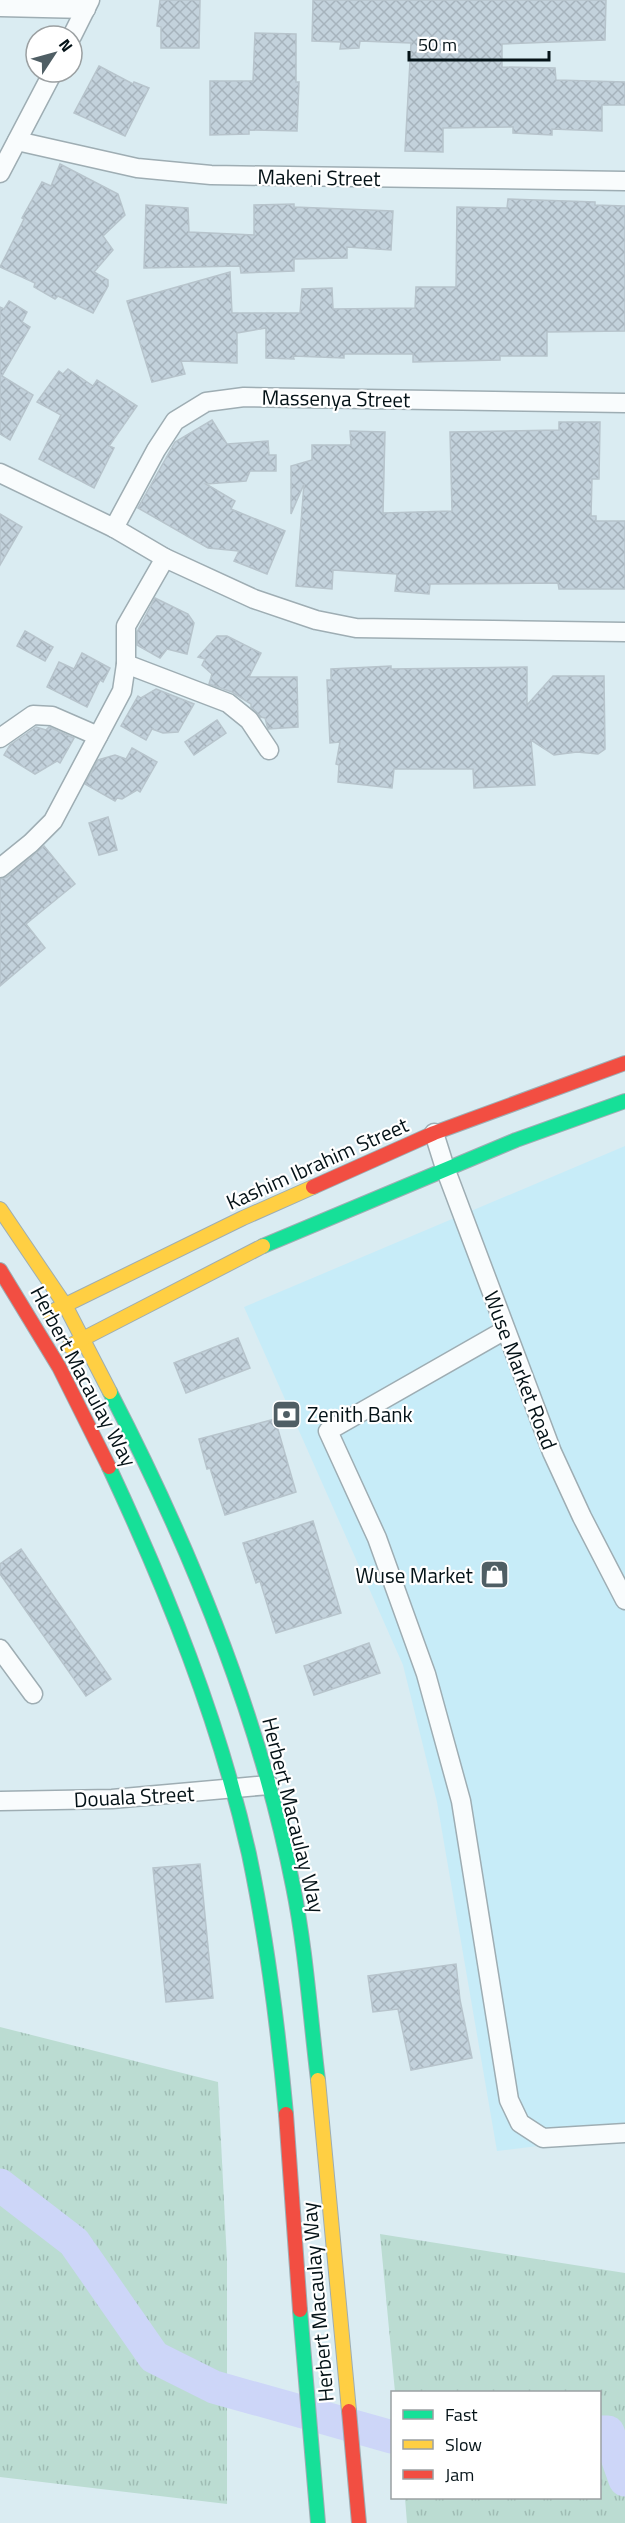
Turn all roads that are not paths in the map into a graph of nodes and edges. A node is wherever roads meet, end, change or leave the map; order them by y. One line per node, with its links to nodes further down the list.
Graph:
1 (88, 5): 2 (street); 3 (street)
2 (0, 7)
3 (78, 24)
4 (47, 84): 5 (street)
5 (17, 141): 6 (street); 7 (street, Makeni Street)
6 (0, 173)
7 (625, 181)
8 (625, 403): 10 (street, Massenya Street)
9 (0, 473): 10 (street)
10 (114, 528): 11 (street)
11 (165, 558): 12 (street); 13 (street)
12 (625, 632)
13 (126, 664): 14 (street); 16 (street)
14 (98, 736): 15 (street); 17 (street)
15 (0, 738)
16 (269, 750)
17 (0, 868)
18 (625, 1063): 20 (main road, Kashim Ibrahim Street)
19 (625, 1101): 21 (main road)
20 (434, 1133): 21 (street, Wuse Market Road); 24 (main road, Kashim Ibrahim Street)
21 (445, 1168): 26 (street, Wuse Market Road); 27 (main road)
22 (0, 1209): 24 (main road, Herbert Macaulay Way)
23 (0, 1270): 25 (main road, Herbert Macaulay Way)
24 (65, 1305): 25 (main road, Kashim Ibrahim Street); 27 (main road, Herbert Macaulay Way)
25 (34, 1321): 28 (main road, Herbert Macaulay Way)
26 (505, 1330): 29 (street, Wuse Market Road); 35 (street)
27 (84, 1338): 28 (main road); 32 (main road, Herbert Macaulay Way)
28 (52, 1354): 33 (main road, Herbert Macaulay Way)
29 (625, 1600)
30 (0, 1649): 31 (street)
31 (33, 1694)
32 (268, 1785): 33 (street, Douala Street); 37 (main road, Herbert Macaulay Way)
33 (233, 1790): 34 (street, Douala Street); 36 (main road, Herbert Macaulay Way)
34 (0, 1801)
35 (625, 2133)
36 (318, 2519)
37 (358, 2520)

